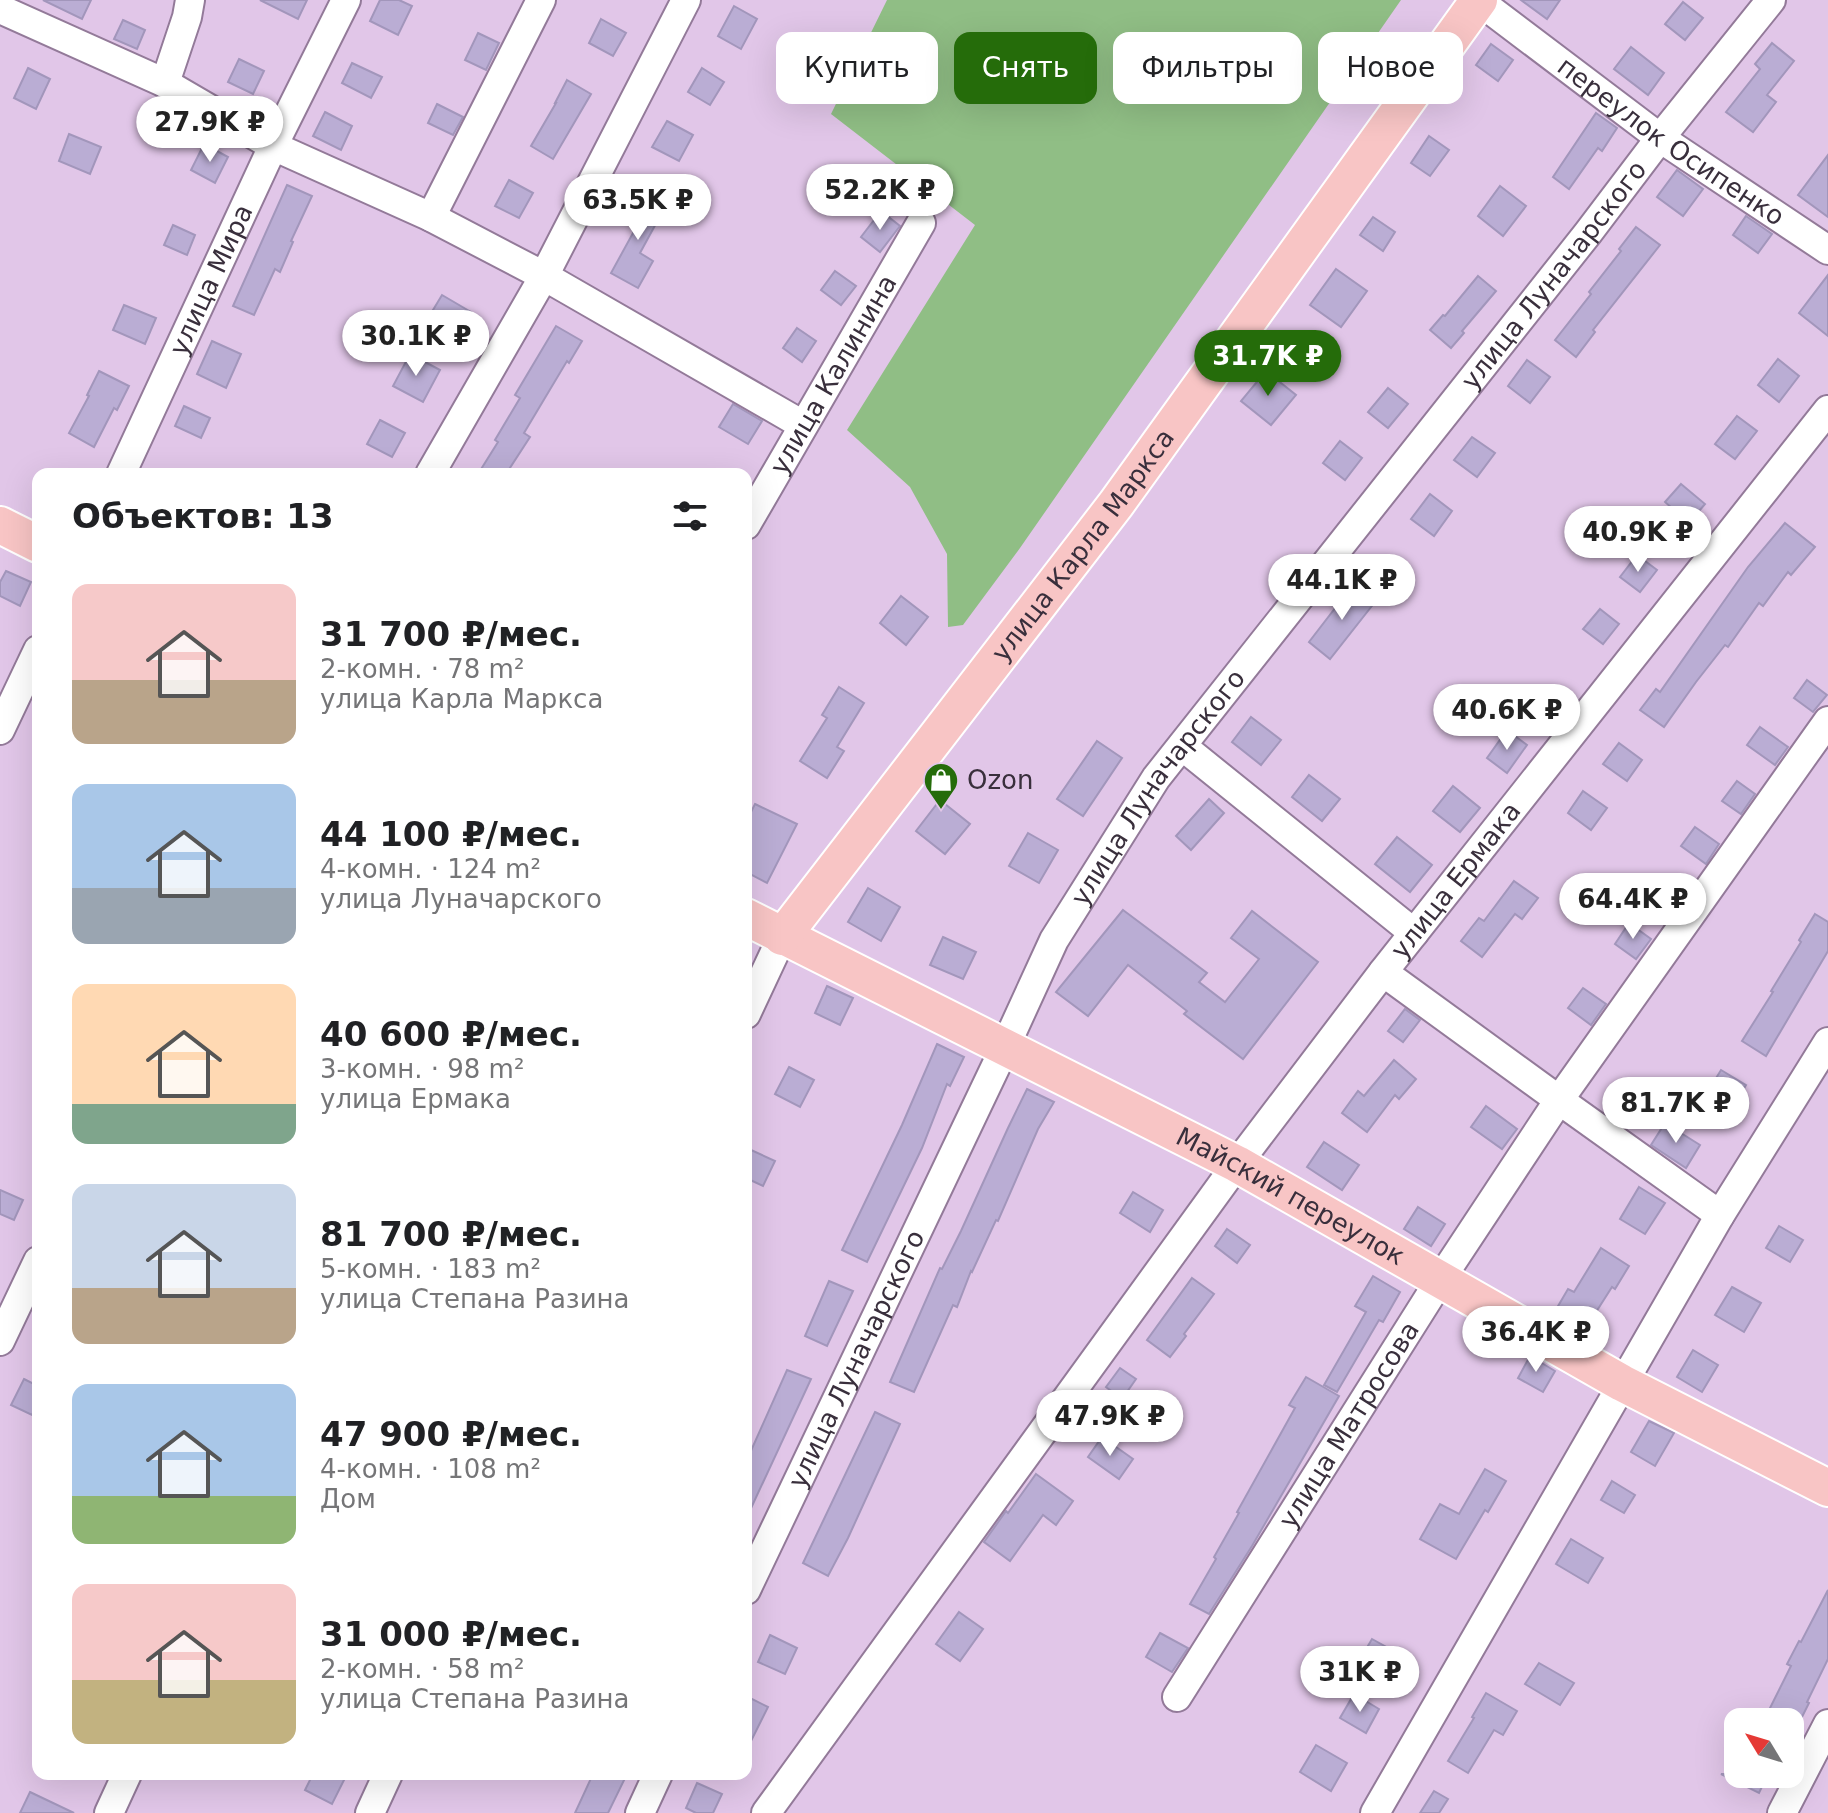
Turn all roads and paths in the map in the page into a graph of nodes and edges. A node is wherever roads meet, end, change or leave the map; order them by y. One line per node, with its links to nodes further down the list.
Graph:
1 (190, 0): 8 (street)
2 (346, 0): 10 (street, улица Мира)
3 (541, 0): 11 (street)
4 (686, 0): 14 (street)
5 (1479, 0): 9 (street, переулок Осипенко); 28 (main road, улица Карла Маркса)
6 (1771, 0): 9 (street, улица Луначарского)
7 (0, 9): 8 (street)
8 (165, 83): 10 (street)
9 (1660, 138): 13 (street, переулок Осипенко); 25 (street, улица Луначарского)
10 (273, 146): 11 (street); 17 (street, улица Мира)
11 (431, 217): 14 (street)
12 (921, 223): 16 (street, улица Калинина)
13 (1828, 250)
14 (544, 276): 16 (street); 18 (street)
15 (1828, 410): 27 (street, улица Ермака)
16 (803, 425): 19 (street, улица Калинина)
17 (124, 468)
18 (433, 468)
19 (752, 514)
20 (0, 525): 21 (main road)
21 (32, 541)
22 (32, 663): 24 (street)
23 (1828, 721): 33 (street, улица Матросова)
24 (0, 730)
25 (1182, 746): 27 (street); 32 (street, улица Луначарского)
26 (752, 920): 28 (main road, Майский переулок)
27 (1414, 933): 29 (street, улица Ермака)
28 (782, 937): 30 (street, улица Карла Маркса); 32 (main road, Майский переулок)
29 (1383, 972): 33 (street); 34 (street, улица Ермака)
30 (752, 1001)
31 (1828, 1042): 35 (street)
32 (1005, 1047): 34 (main road, Майский переулок); 41 (street, улица Луначарского)
33 (1559, 1100): 35 (street); 37 (street, улица Матросова)
34 (1237, 1164): 37 (main road, Майский переулок); 50 (street, улица Ермака)
35 (1720, 1215): 39 (street)
36 (32, 1274): 38 (street)
37 (1440, 1280): 39 (main road, Майский переулок); 42 (street, улица Матросова)
38 (0, 1341)
39 (1622, 1383): 40 (main road, Майский переулок); 51 (street)
40 (1828, 1488)
41 (752, 1577)
42 (1177, 1697)
43 (1828, 1724): 52 (street)
44 (124, 1780): 47 (street)
45 (385, 1780): 48 (street)
46 (655, 1780): 49 (street)
47 (109, 1813)
48 (370, 1813)
49 (640, 1813)
50 (766, 1813)
51 (1375, 1813)
52 (1782, 1813)

